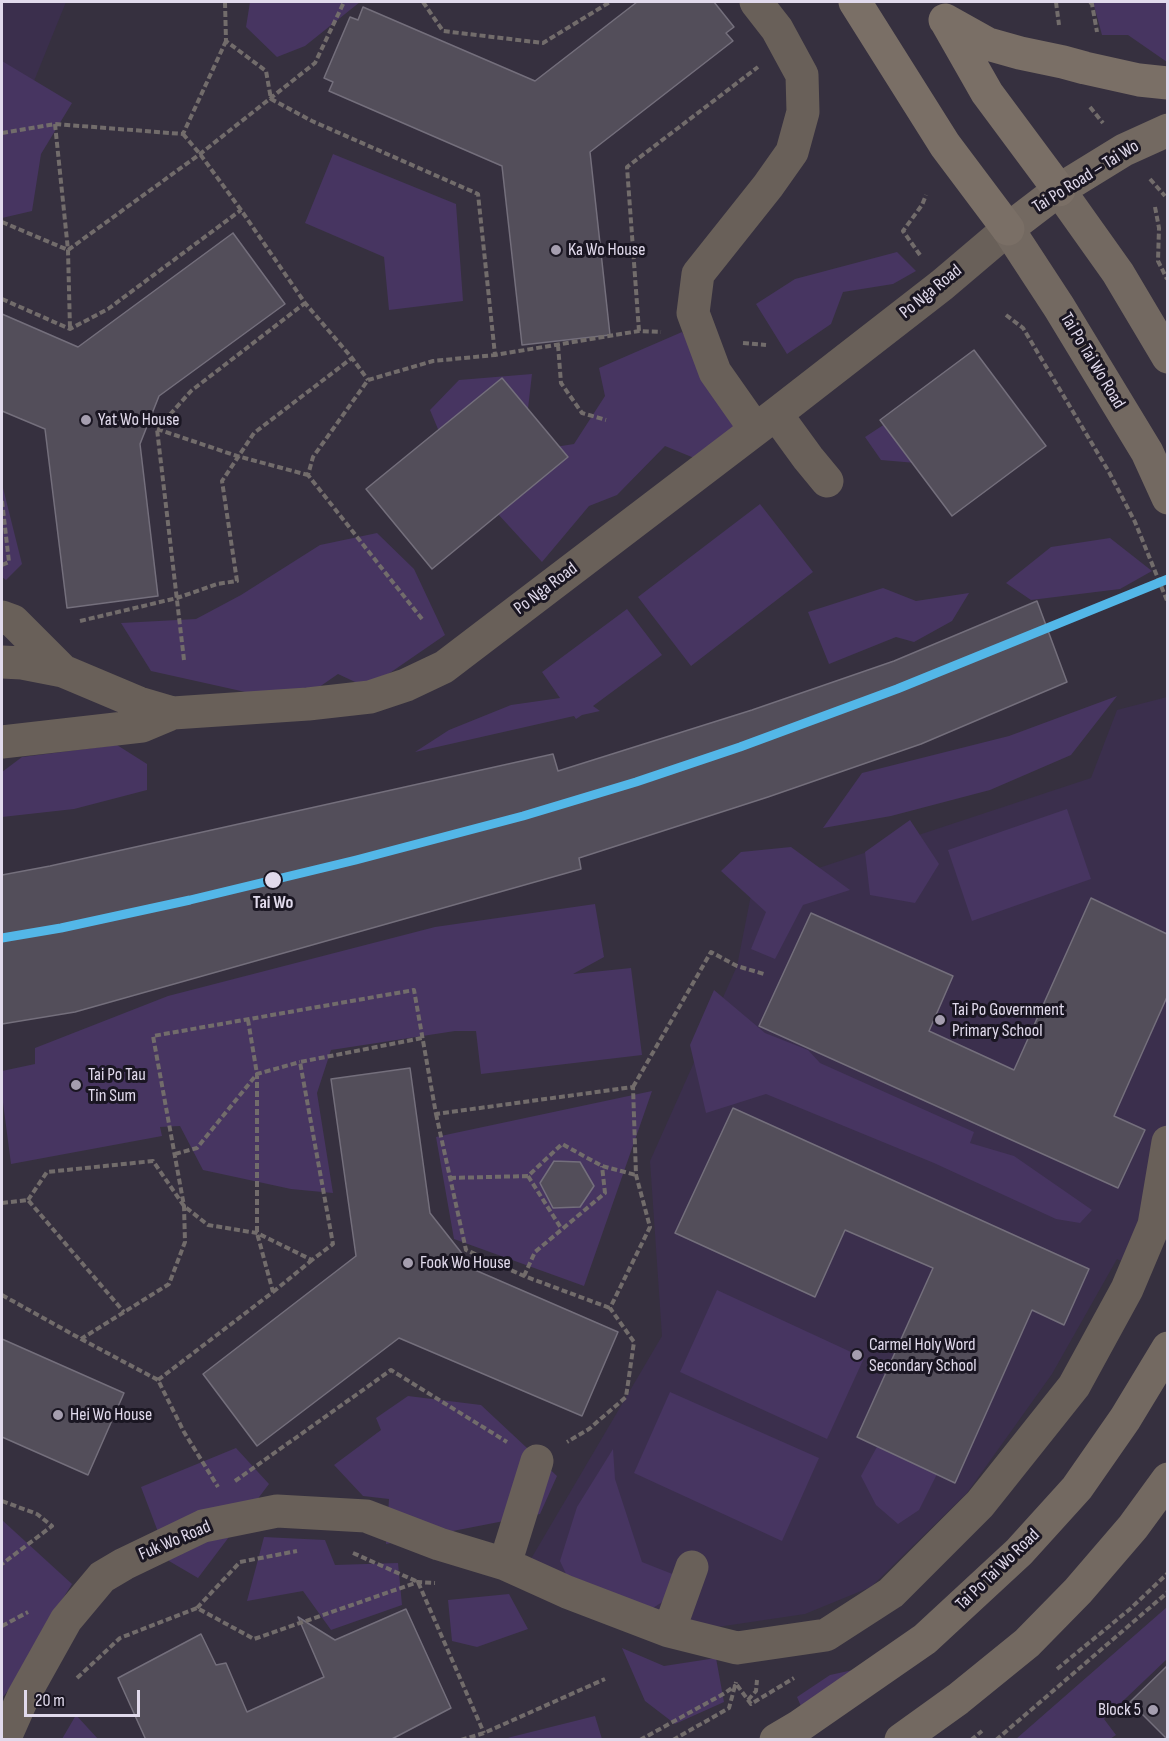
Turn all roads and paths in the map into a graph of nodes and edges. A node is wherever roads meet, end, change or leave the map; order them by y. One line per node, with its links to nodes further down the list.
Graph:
1 (225, 2): 12 (path)
2 (344, 2): 15 (path)
3 (423, 2): 4 (path)
4 (610, 2)
5 (756, 2): 40 (street)
6 (855, 2): 26 (highway)
7 (1056, 2): 10 (path)
8 (1090, 2): 11 (path)
9 (940, 10): 14 (highway); 21 (highway)
10 (1059, 29)
11 (1098, 37)
12 (226, 41): 15 (path); 19 (path)
13 (759, 66): 34 (path)
14 (1167, 83)
15 (271, 99): 20 (path); 35 (path)
16 (55, 124): 18 (path); 19 (path); 28 (path)
17 (1167, 130): 21 (main road, Tai Po Road – Tai Wo)
18 (2, 133)
19 (183, 135): 20 (path)
20 (200, 154): 24 (path); 28 (path)
21 (1059, 190): 26 (main road, Tai Po Road – Tai Wo); 37 (main road)
22 (926, 195): 27 (path)
23 (1155, 207): 29 (path)
24 (241, 210): 31 (path); 33 (path)
25 (2, 222): 28 (path)
26 (1008, 229): 40 (street, Po Nga Road); 45 (main road, Tai Po Tai Wo Road)
27 (903, 231)
28 (68, 250): 33 (path)
29 (1167, 279)
30 (2, 299): 33 (path)
31 (305, 303): 36 (path); 41 (path)
32 (1006, 315): 49 (path)
33 (70, 329)
34 (558, 345): 35 (path); 39 (path)
35 (495, 355): 38 (path)
36 (352, 357): 38 (path); 42 (path)
37 (1167, 357)
38 (368, 381): 43 (path)
39 (606, 420)
40 (766, 421): 44 (street); 56 (street, Po Nga Road)
41 (157, 429): 42 (path); 48 (path)
42 (237, 456): 43 (path); 48 (path)
43 (308, 476): 51 (path)
44 (827, 482)
45 (1167, 498)
46 (2, 501): 47 (path)
47 (2, 565)
48 (177, 598): 52 (path); 53 (path)
49 (1167, 603)
50 (2, 617): 55 (street)
51 (422, 619)
52 (80, 621)
53 (184, 660)
54 (2, 662): 55 (street, Po Nga Road)
55 (63, 671): 56 (street, Po Nga Road)
56 (173, 713): 57 (street)
57 (2, 742)
58 (764, 974): 63 (path)
59 (248, 1020): 60 (path); 62 (path); 66 (path)
60 (422, 1038): 61 (path); 64 (path)
61 (300, 1062): 62 (path); 76 (path)
62 (257, 1074): 66 (path); 75 (path)
63 (633, 1087): 64 (path); 68 (path)
64 (436, 1114): 70 (path)
65 (1167, 1142): 102 (street, Fuk Wo Road)
66 (175, 1154): 73 (path)
67 (602, 1166): 68 (path); 69 (path); 74 (path)
68 (636, 1175): 80 (path)
69 (528, 1176): 70 (path); 74 (path)
70 (450, 1178): 77 (path)
71 (28, 1200): 72 (path); 73 (path); 81 (path)
72 (2, 1203)
73 (184, 1206): 75 (path); 81 (path)
74 (561, 1229): 77 (path)
75 (257, 1233): 76 (path); 78 (path)
76 (312, 1260): 78 (path)
77 (524, 1276): 80 (path)
78 (273, 1292): 84 (path)
79 (2, 1295): 82 (path)
80 (610, 1308): 85 (path)
81 (124, 1312): 82 (path)
82 (81, 1339): 84 (path)
83 (1167, 1348): 114 (main road, Tai Po Tai Wo Road)
84 (158, 1380): 88 (path)
85 (537, 1461): 87 (path); 93 (street)
86 (1167, 1479): 115 (main road)
87 (231, 1484)
88 (221, 1491)
89 (2, 1501): 92 (path)
90 (342, 1549): 96 (path)
91 (297, 1551): 99 (path)
92 (2, 1564)
93 (505, 1564): 102 (street, Fuk Wo Road); 110 (street, Fuk Wo Road)
94 (692, 1568): 102 (street)
95 (1167, 1573): 103 (path)
96 (418, 1582): 97 (path); 99 (path); 109 (path)
97 (438, 1584)
98 (1167, 1592): 117 (path)
99 (197, 1608): 105 (path)
100 (34, 1609): 101 (path)
101 (2, 1626)
102 (669, 1631)
103 (1051, 1674)
104 (605, 1679): 109 (path)
105 (75, 1680)
106 (736, 1684): 107 (path); 112 (path); 113 (path)
107 (751, 1704)
108 (989, 1725): 116 (path)
109 (484, 1733): 111 (path)
110 (4, 1740)
111 (461, 1740)
112 (640, 1740)
113 (673, 1740)
114 (776, 1740)
115 (900, 1740)
116 (971, 1740)
117 (996, 1740)

